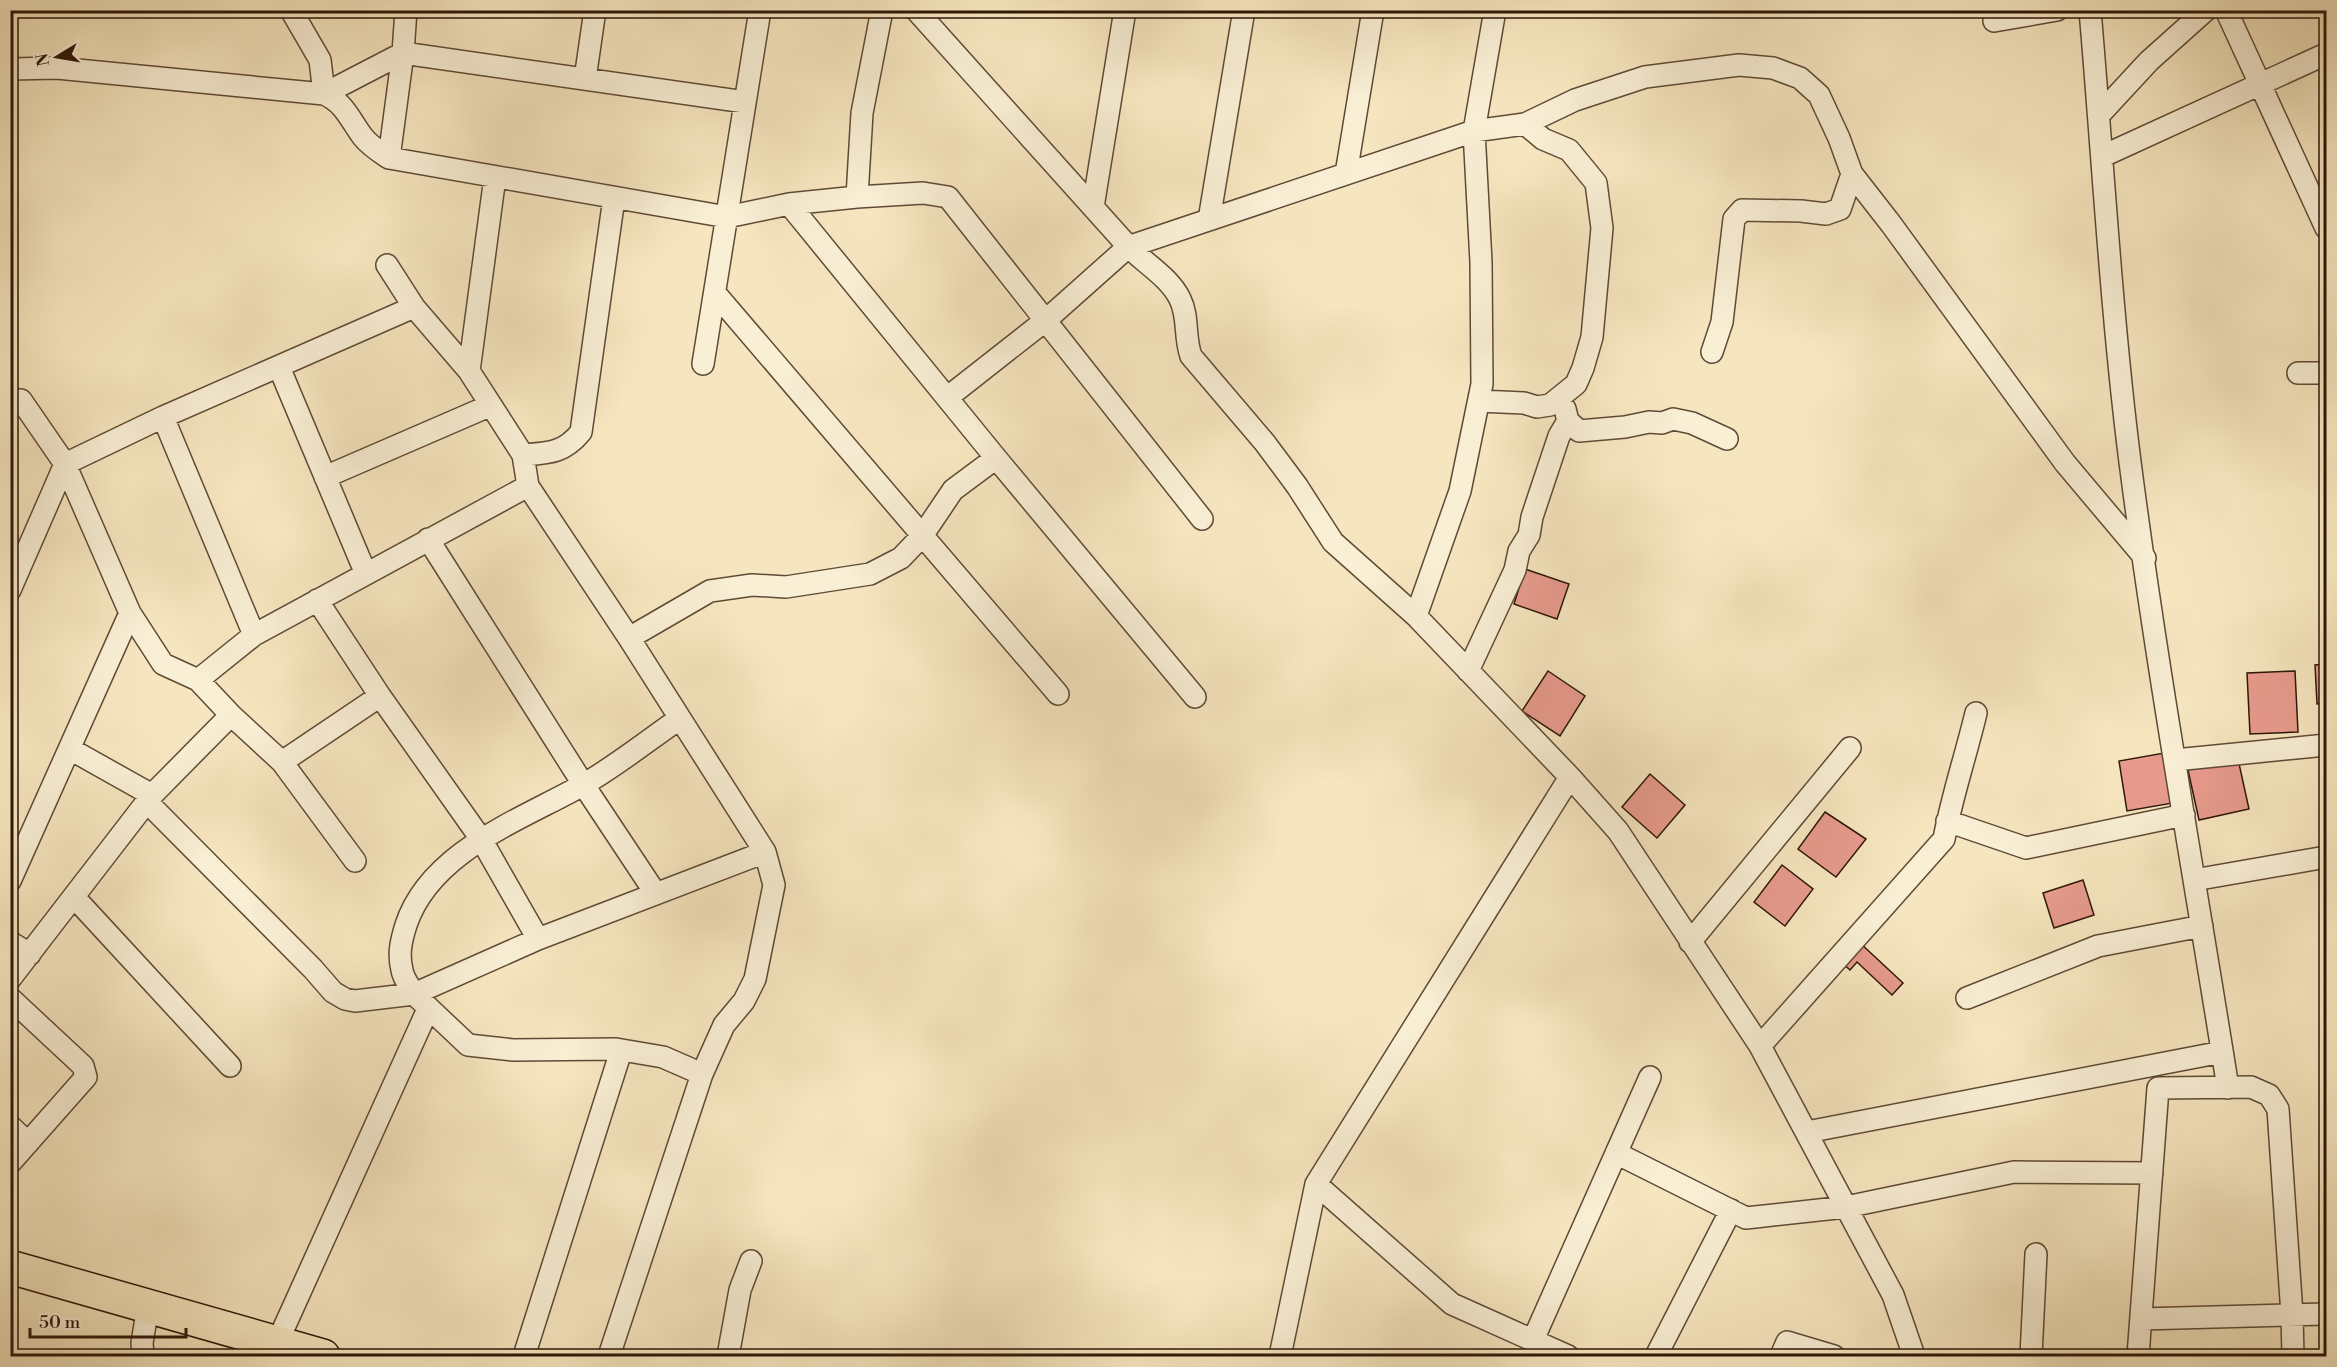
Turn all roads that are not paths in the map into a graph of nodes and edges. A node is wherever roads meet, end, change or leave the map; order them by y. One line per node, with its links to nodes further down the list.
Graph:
1 (291, 10): 21 (street)
2 (406, 10): 16 (street)
3 (595, 10): 19 (street)
4 (760, 10): 22 (street)
5 (882, 10): 31 (street)
6 (916, 10): 34 (street)
7 (1125, 10): 34 (street)
8 (1245, 10): 36 (street)
9 (1373, 10): 28 (street)
10 (1495, 10): 25 (street)
11 (2057, 10): 15 (street)
12 (2090, 10): 23 (street)
13 (2206, 10): 23 (street)
14 (2226, 10): 20 (street)
15 (1994, 21)
16 (403, 52): 19 (street); 21 (street); 27 (street)
17 (2326, 54): 20 (street)
18 (10, 69): 21 (street)
19 (585, 79): 22 (street)
20 (2260, 84): 26 (street); 37 (street)
21 (324, 94): 27 (street)
22 (746, 102): 35 (street)
23 (2099, 115): 26 (street)
24 (1525, 124): 25 (street); 29 (street); 50 (street)
25 (1474, 131): 28 (street); 52 (street)
26 (2103, 156): 65 (street)
27 (389, 158): 30 (street)
28 (1346, 174): 36 (street)
29 (1852, 174): 43 (street); 65 (street)
30 (495, 177): 32 (street); 46 (street)
31 (857, 197): 33 (street); 42 (street)
32 (614, 198): 35 (street); 57 (street)
33 (789, 204): 35 (street); 49 (street)
34 (1093, 207): 38 (street)
35 (727, 217): 40 (street)
36 (1209, 220): 38 (street)
37 (2326, 228)
38 (1128, 247): 42 (street); 70 (street)
39 (387, 265): 41 (street)
40 (715, 293): 44 (street); 63 (street)
41 (414, 307): 45 (street); 46 (street)
42 (1046, 320): 49 (street); 62 (street)
43 (1712, 352)
44 (703, 364)
45 (279, 367): 54 (street); 60 (street)
46 (469, 371): 53 (street)
47 (2298, 373): 48 (street)
48 (2326, 373)
49 (948, 397): 58 (street)
50 (1563, 397): 52 (street); 55 (street)
51 (21, 400): 59 (street)
52 (1479, 401): 70 (street)
53 (489, 406): 57 (street); 60 (street)
54 (163, 417): 59 (street); 71 (street)
55 (1568, 421): 56 (street); 73 (street)
56 (1727, 439)
57 (523, 455): 61 (street)
58 (996, 458): 63 (street); 77 (street)
59 (65, 464): 67 (street); 69 (street)
60 (325, 477): 66 (street)
61 (528, 486): 64 (street); 72 (street)
62 (1202, 519)
63 (922, 536): 72 (street); 75 (street)
64 (428, 539): 66 (street); 87 (street)
65 (2145, 558): 84 (street)
66 (366, 574): 68 (street)
67 (10, 590)
68 (317, 600): 71 (street); 76 (street)
69 (130, 613): 74 (street); 83 (street)
70 (1416, 616): 73 (street)
71 (254, 635): 74 (street)
72 (629, 638): 80 (street)
73 (1468, 671): 86 (street)
74 (198, 680): 79 (street)
75 (1058, 694)
76 (380, 696): 85 (street); 91 (street)
77 (1195, 697)
78 (1976, 713): 90 (street)
79 (231, 715): 85 (street); 88 (street)
80 (679, 719): 87 (street); 92 (street)
81 (2326, 745): 84 (street)
82 (1850, 748): 102 (street)
83 (70, 749): 88 (street); 96 (street)
84 (2175, 760): 89 (street)
85 (282, 762): 94 (street)
86 (1570, 777): 102 (street); 121 (street)
87 (584, 784): 91 (street); 97 (street)
88 (149, 798): 98 (street); 107 (street)
89 (2184, 815): 90 (street); 95 (street)
90 (1947, 821): 108 (street)
91 (481, 839): 100 (street); 107 (street)
92 (765, 852): 97 (street); 112 (street)
93 (2326, 857): 95 (street)
94 (355, 861)
95 (2194, 880): 99 (street)
96 (10, 881)
97 (656, 894): 100 (street)
98 (74, 897): 103 (street); 111 (street)
99 (2202, 926): 106 (street); 110 (street)
100 (538, 939): 107 (street)
101 (10, 942): 103 (street)
102 (1690, 942): 108 (street)
103 (30, 954): 104 (street)
104 (10, 979)
105 (10, 998): 117 (street)
106 (1966, 998)
107 (421, 1002): 109 (street); 132 (street)
108 (1760, 1046): 116 (street)
109 (621, 1051): 112 (street); 135 (street)
110 (2222, 1052): 114 (street); 116 (street)
111 (230, 1066)
112 (702, 1074): 136 (street)
113 (1650, 1077): 118 (street)
114 (2228, 1088): 120 (street); 129 (street)
115 (10, 1126): 117 (street)
116 (1807, 1132): 122 (street)
117 (28, 1143): 119 (street)
118 (1616, 1153): 123 (street); 131 (street)
119 (10, 1163)
120 (2152, 1173): 122 (street); 130 (street)
121 (1316, 1184): 131 (street); 138 (street)
122 (1846, 1207): 123 (street); 143 (street)
123 (1731, 1210): 140 (street)
124 (2036, 1254): 144 (street)
125 (751, 1261): 137 (street)
126 (10, 1267): 127 (main road)
127 (148, 1306): 132 (main road); 133 (street)
128 (2326, 1314): 129 (street)
129 (2292, 1315): 130 (street); 146 (street)
130 (2141, 1319): 145 (street)
131 (1533, 1340): 139 (street)
132 (277, 1343): 134 (main road)
133 (143, 1356)
134 (323, 1356)
135 (524, 1356)
136 (609, 1356)
137 (728, 1356)
138 (1280, 1356)
139 (1568, 1356)
140 (1656, 1356)
141 (1781, 1356): 142 (street)
142 (1834, 1356)
143 (1914, 1356)
144 (2031, 1356)
145 (2138, 1356)
146 (2293, 1356)

